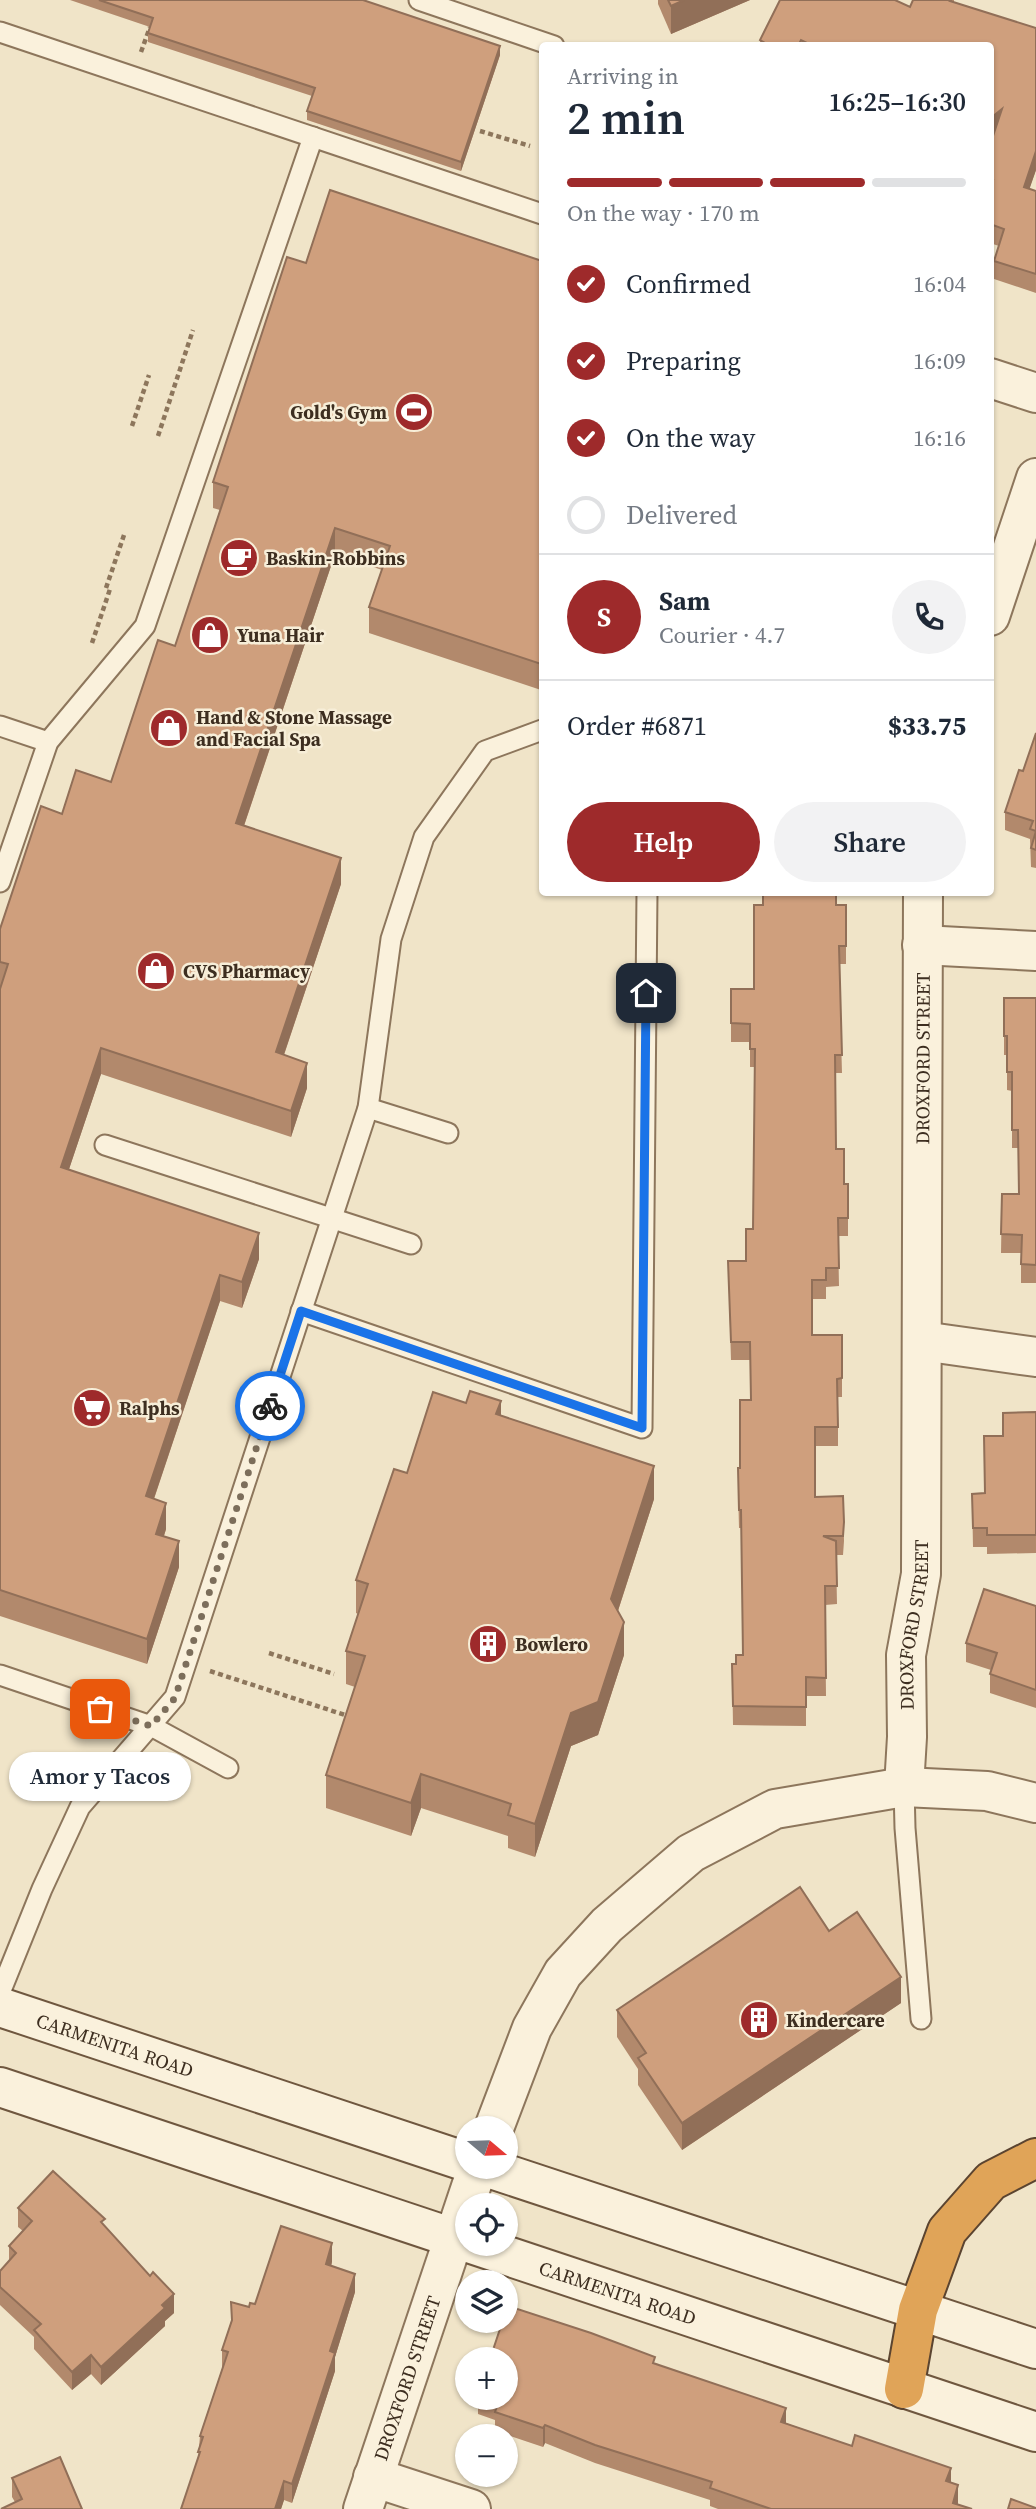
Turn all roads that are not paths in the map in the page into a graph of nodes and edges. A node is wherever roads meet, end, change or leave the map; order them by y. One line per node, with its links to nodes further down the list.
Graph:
1 (419, 0): 3 (lane)
2 (0, 32): 4 (lane)
3 (542, 42)
4 (313, 137): 5 (lane); 12 (lane)
5 (539, 213)
6 (994, 379): 7 (street)
7 (1036, 393)
8 (1036, 478): 9 (street)
9 (994, 604)
10 (0, 726): 12 (lane)
11 (539, 731): 18 (lane)
12 (47, 743): 13 (lane)
13 (0, 882)
14 (647, 896): 23 (lane)
15 (923, 896): 16 (street, DROXFORD STREET)
16 (922, 945): 17 (street); 24 (street, DROXFORD STREET)
17 (1036, 951)
18 (368, 1108): 19 (lane); 21 (lane)
19 (448, 1133)
20 (105, 1145): 21 (lane)
21 (332, 1218): 22 (lane); 23 (lane)
22 (411, 1244)
23 (301, 1311): 27 (lane)
24 (922, 1341): 25 (street); 29 (street, DROXFORD STREET)
25 (1036, 1357)
26 (0, 1675): 27 (lane)
27 (151, 1726): 28 (lane); 31 (lane)
28 (228, 1768)
29 (904, 1787): 30 (street); 33 (lane); 35 (street)
30 (1036, 1803)
31 (0, 1993)
32 (0, 2007): 36 (street, CARMENITA ROAD)
33 (920, 2019)
34 (0, 2087): 39 (street, CARMENITA ROAD)
35 (499, 2116)
36 (455, 2158)
37 (1036, 2158): 41 (highway)
38 (518, 2178): 41 (street)
39 (455, 2239): 45 (street, DROXFORD STREET)
40 (506, 2256): 43 (street, CARMENITA ROAD)
41 (918, 2310): 42 (street); 43 (highway)
42 (1036, 2349)
43 (904, 2389): 44 (street, CARMENITA ROAD)
44 (1036, 2432)
45 (368, 2493): 46 (street)
46 (471, 2509)

